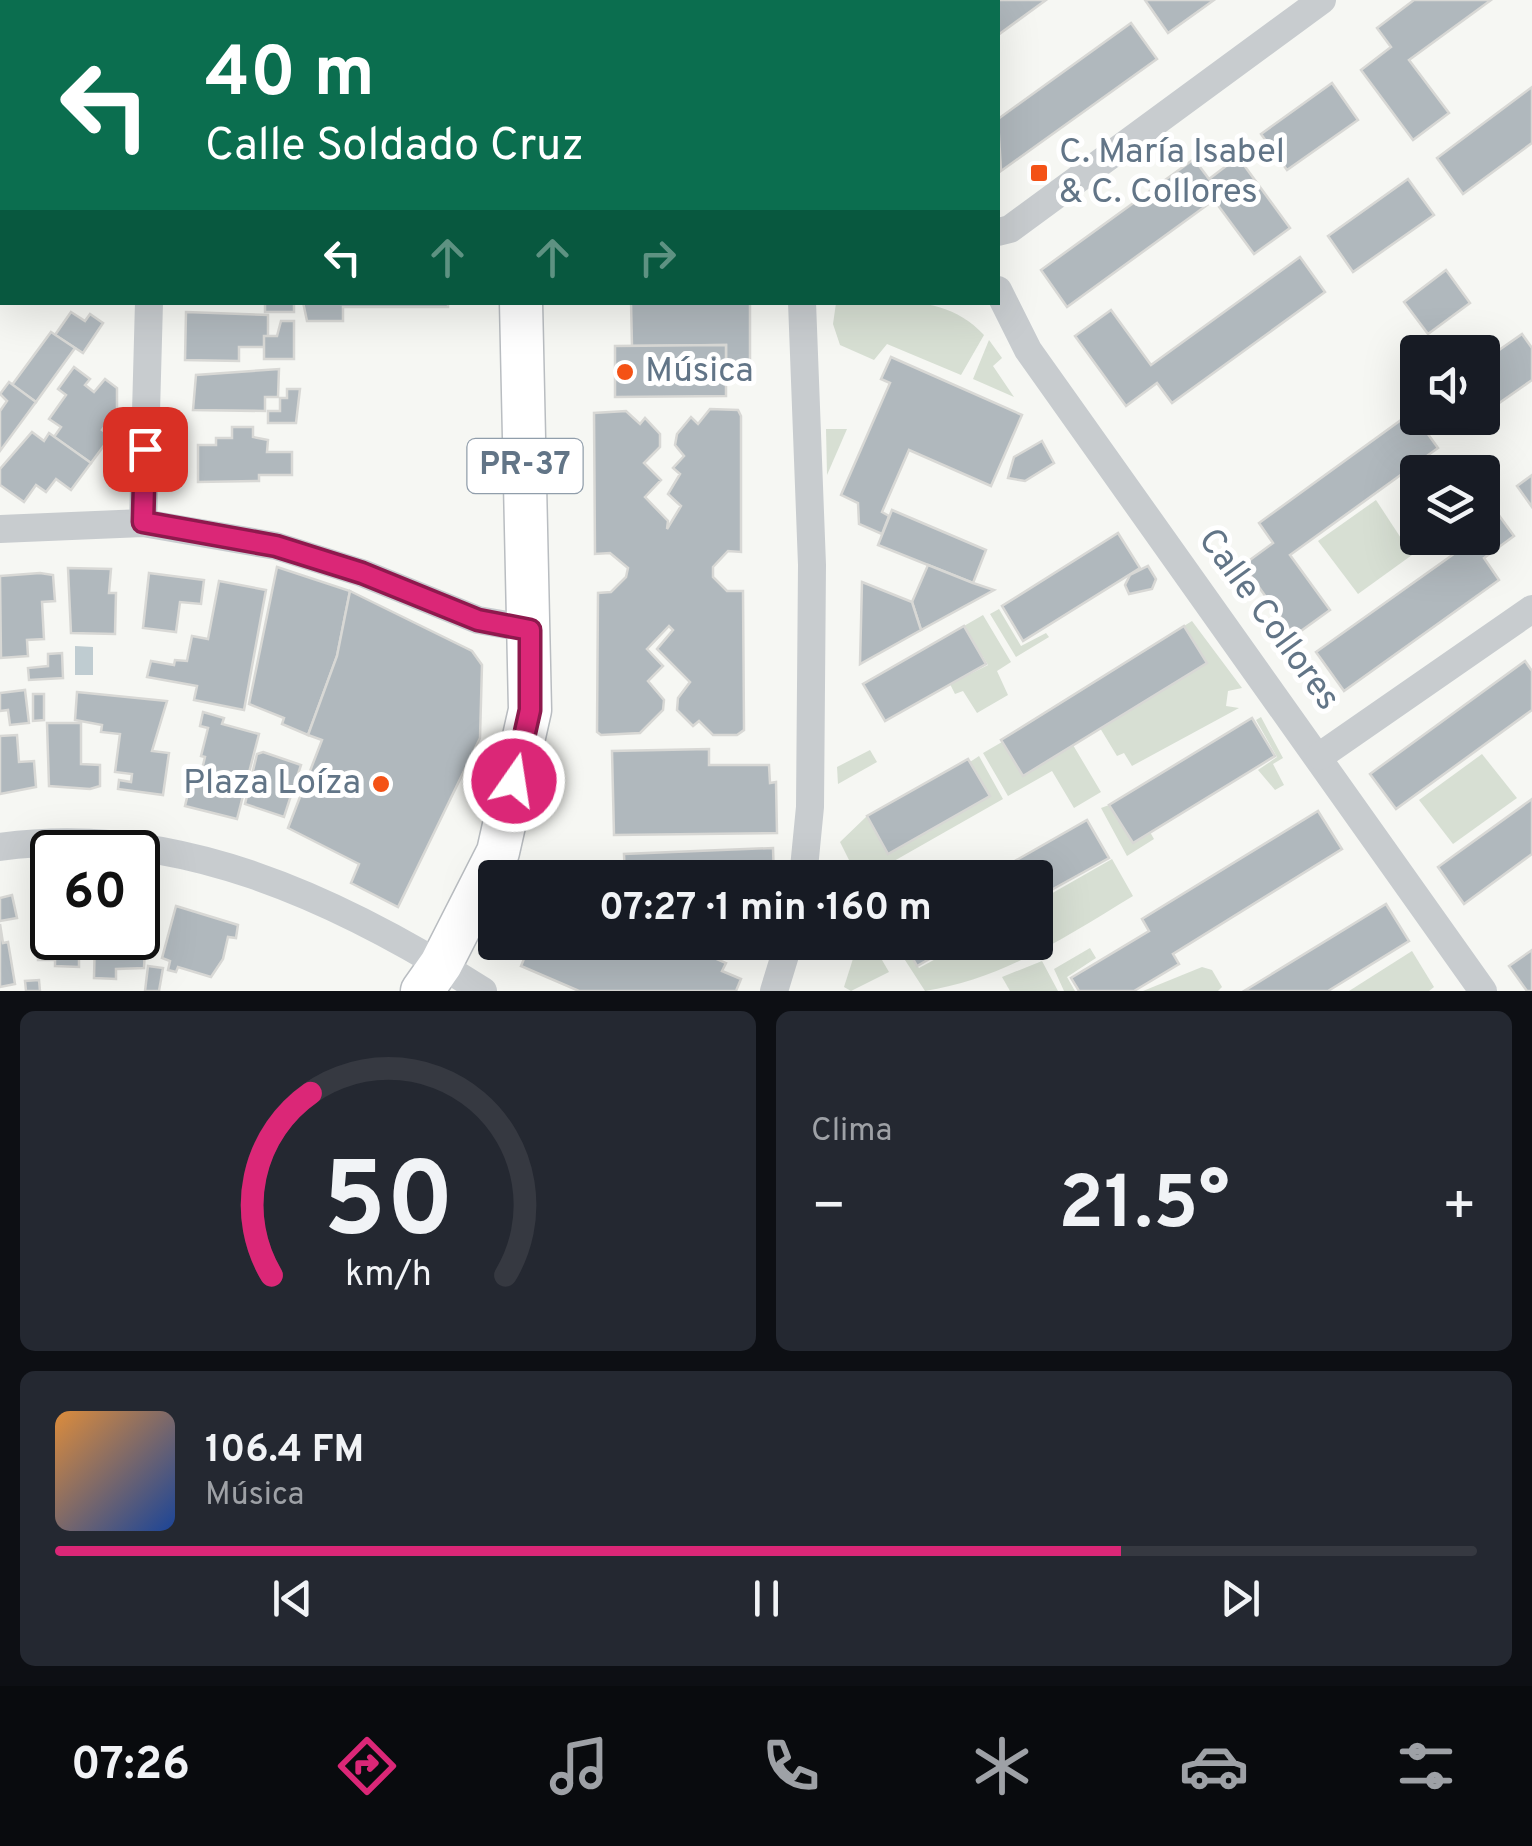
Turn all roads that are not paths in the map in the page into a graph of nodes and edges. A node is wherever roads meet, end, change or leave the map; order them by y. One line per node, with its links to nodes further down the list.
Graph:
1 (1322, 0): 2 (street)
2 (1000, 232)
3 (1000, 294): 11 (street, Calle Collores)
4 (149, 305): 7 (street)
5 (521, 305): 10 (main road, PR-37)
6 (802, 305): 13 (street)
7 (143, 522): 8 (street); 10 (street)
8 (0, 529)
9 (1532, 609): 11 (street)
10 (530, 630): 15 (main road, PR-37)
11 (1320, 756): 18 (street, Calle Collores)
12 (0, 846): 15 (street)
13 (805, 860)
14 (784, 960): 17 (street)
15 (432, 977): 16 (street)
16 (484, 991)
17 (774, 991)
18 (1483, 991)

